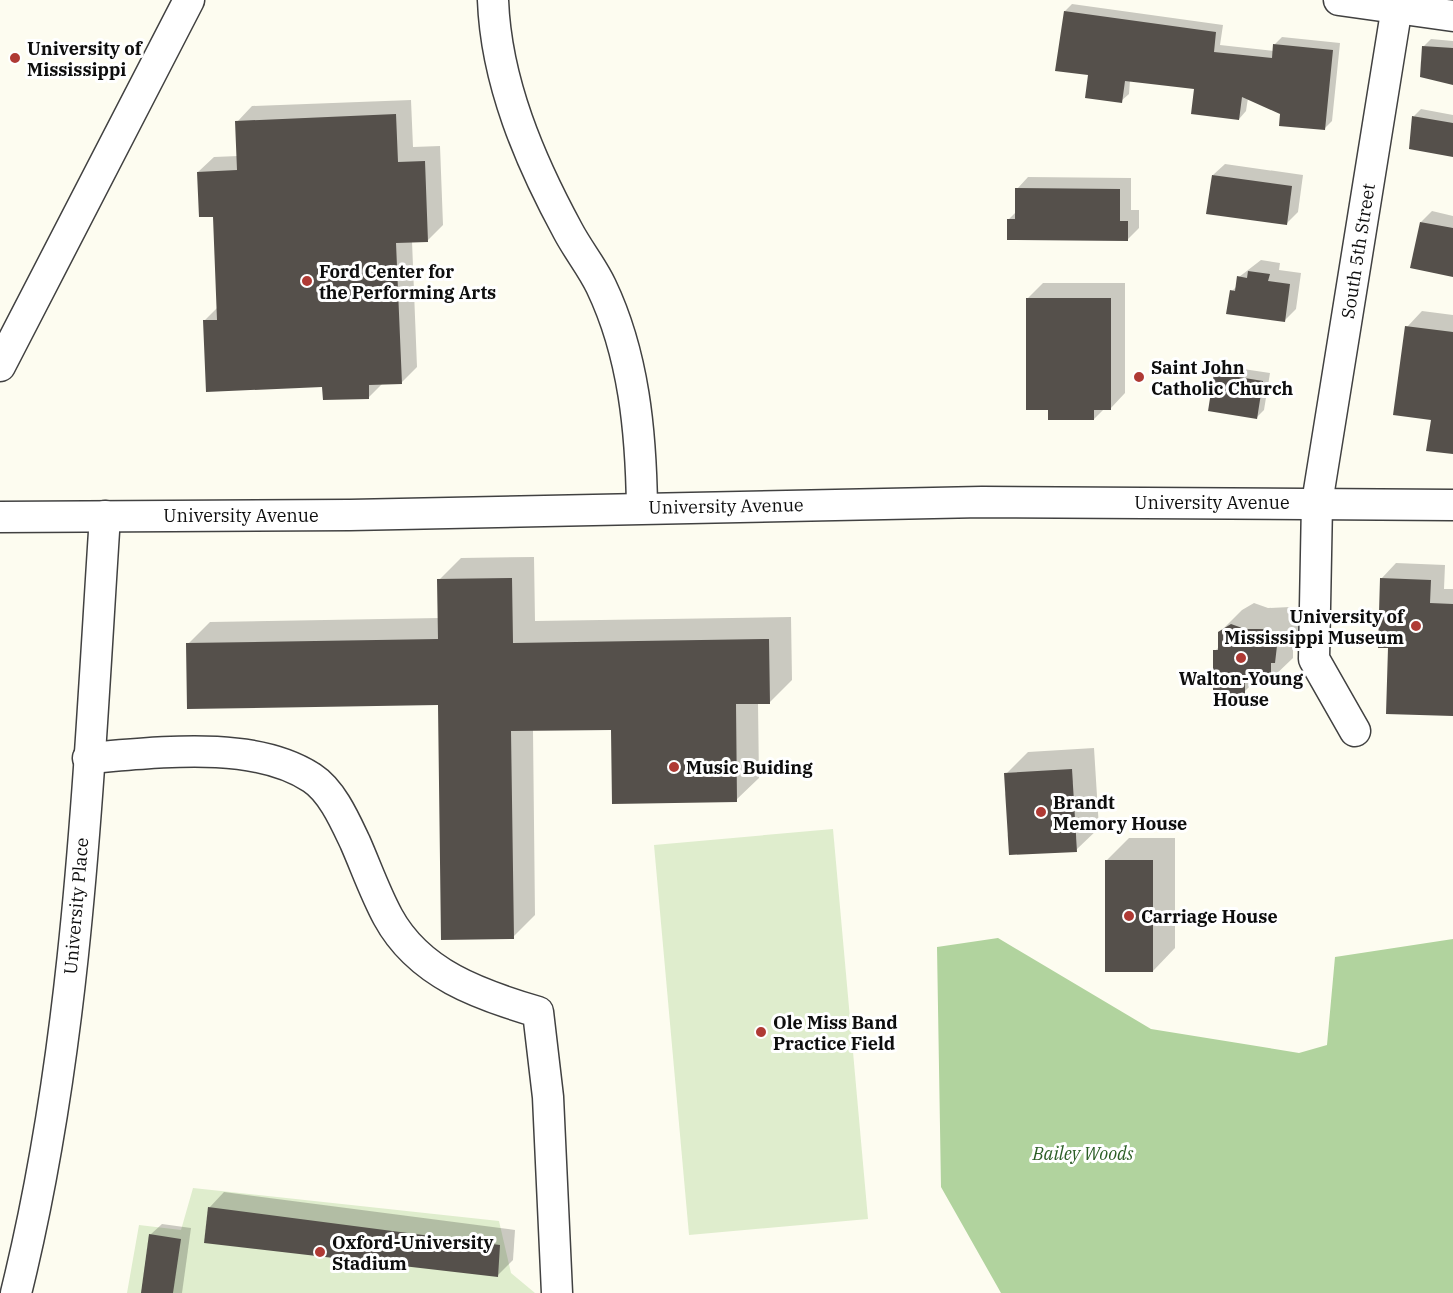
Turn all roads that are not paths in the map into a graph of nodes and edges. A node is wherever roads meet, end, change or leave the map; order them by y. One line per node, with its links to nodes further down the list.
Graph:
1 (189, 0): 6 (street)
2 (493, 0): 9 (street)
3 (1339, 0): 4 (street)
4 (1398, 4): 5 (street); 7 (street, South 5th Street)
5 (1453, 16)
6 (0, 366)
7 (1317, 503): 8 (street, University Avenue); 9 (street, University Avenue); 12 (street, South 5th Street)
8 (1453, 505)
9 (642, 508): 10 (street, University Avenue)
10 (105, 516): 11 (street, University Avenue); 13 (street, University Place)
11 (0, 517)
12 (1355, 731)
13 (88, 758): 14 (street, University Place); 15 (street)
14 (16, 1293)
15 (557, 1293)

